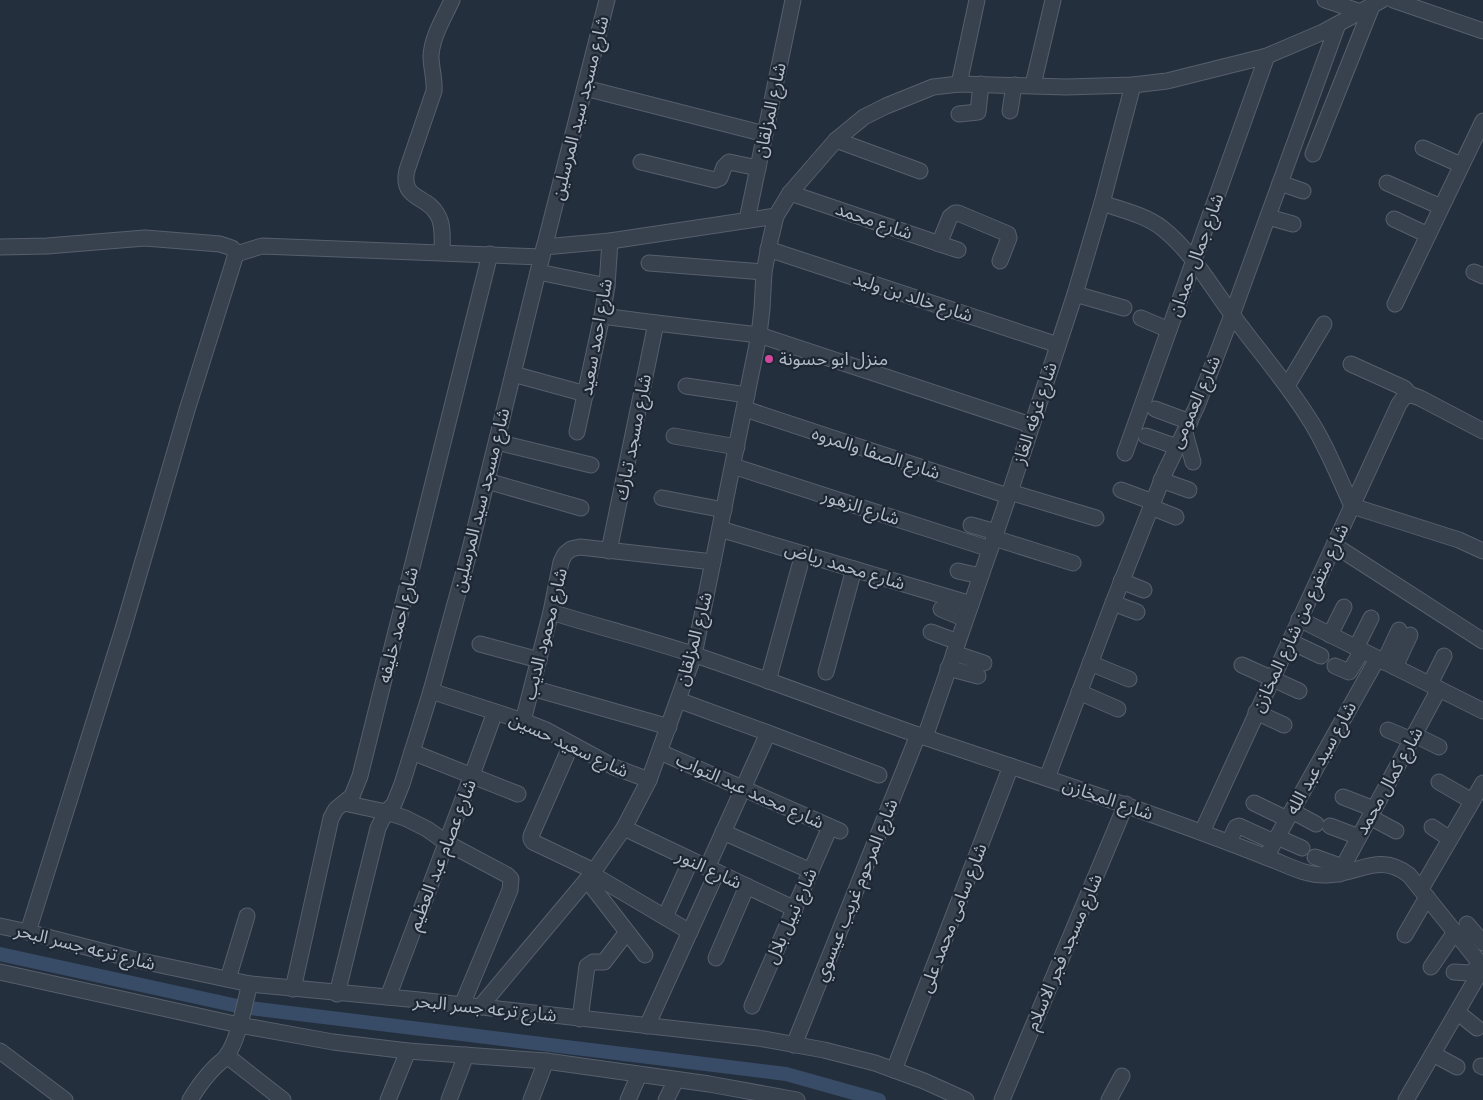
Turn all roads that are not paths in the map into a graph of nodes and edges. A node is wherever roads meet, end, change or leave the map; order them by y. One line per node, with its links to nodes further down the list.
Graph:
1 (452, 0): 46 (street)
2 (607, 0): 17 (street, شارع مسجد سيد المرسلين)
3 (793, 0): 21 (street, شارع المزلقان)
4 (977, 0): 12 (street)
5 (1052, 0): 15 (street)
6 (1325, 0): 8 (street)
7 (1393, 0): 10 (street)
8 (1372, 6): 9 (street, شارع المزلقان); 24 (street)
9 (1338, 24): 11 (street, شارع المزلقان); 29 (street, شارع العمومى)
10 (1483, 31)
11 (1267, 56): 16 (street, شارع المزلقان); 50 (street, شارع جمال حمدان)
12 (959, 84): 13 (street, شارع المزلقان); 22 (street, شارع المزلقان)
13 (981, 84): 14 (street, شارع المزلقان); 19 (street)
14 (1014, 84): 15 (street, شارع المزلقان); 18 (street)
15 (1033, 85): 16 (street, شارع المزلقان)
16 (1133, 85): 33 (street, شارع غرفه الغاز)
17 (585, 88): 21 (street); 47 (street, شارع مسجد سيد المرسلين)
18 (1010, 111)
19 (959, 114)
20 (1483, 121): 26 (street)
21 (765, 134): 27 (street, شارع المزلقان)
22 (836, 140): 28 (street); 32 (street, شارع المزلقان)
23 (1423, 148): 26 (street)
24 (1313, 154)
25 (641, 162): 27 (street)
26 (1461, 165): 34 (street)
27 (758, 168): 37 (street, شارع المزلقان)
28 (920, 171)
29 (1280, 183): 31 (street); 36 (street, شارع العمومى)
30 (1387, 183): 34 (street)
31 (1303, 191)
32 (790, 193): 35 (street, شارع المزلقان); 42 (street, شارع محمد)
33 (1102, 203): 50 (street); 56 (street, شارع غرفه الغاز)
34 (1441, 207): 40 (street)
35 (776, 216): 37 (street); 44 (street, شارع المزلقان)
36 (1268, 217): 39 (street); 59 (street, شارع العمومى)
37 (747, 220): 41 (street)
38 (1394, 220): 40 (street)
39 (1293, 224)
40 (1428, 235): 57 (street)
41 (610, 241): 47 (street); 55 (street, شارع احمد سعيد)
42 (939, 244): 45 (street, شارع محمد); 51 (street)
43 (0, 247): 48 (street)
44 (768, 249): 54 (street, شارع المزلقان); 66 (street, شارع خالد بن وليد)
45 (958, 250)
46 (442, 252): 48 (street); 49 (street)
47 (543, 252): 49 (street); 53 (street, شارع مسجد سيد المرسلين)
48 (236, 254): 208 (street)
49 (490, 254): 176 (street, شارع احمد خليفه)
50 (1194, 260): 59 (street); 64 (street, شارع جمال حمدان)
51 (1000, 261)
52 (649, 263): 54 (street)
53 (538, 272): 55 (street); 68 (street, شارع مسجد سيد المرسلين)
54 (764, 272): 65 (street, شارع المزلقان)
55 (607, 286): 60 (street, شارع احمد سعيد)
56 (1075, 294): 58 (street); 66 (street, شارع غرفه الغاز)
57 (1395, 304)
58 (1124, 308)
59 (1232, 315): 70 (street); 76 (street, شارع العمومى)
60 (602, 316): 62 (street); 71 (street, شارع احمد سعيد)
61 (1141, 318): 64 (street)
62 (656, 323): 65 (street); 104 (street, شارع مسجد تبارك)
63 (1324, 324): 70 (street)
64 (1168, 330): 84 (street, شارع جمال حمدان)
65 (759, 334): 73 (street, شارع المزلقان); 75 (street)
66 (1058, 345): 75 (street, شارع غرفه الغاز)
67 (1351, 364): 72 (street)
68 (514, 374): 71 (street); 81 (street, شارع مسجد سيد المرسلين)
69 (686, 386): 73 (street, شارع الصفا والمروه)
70 (1287, 386): 95 (street)
71 (586, 394): 78 (street, شارع احمد سعيد)
72 (1402, 400): 77 (street); 95 (street, شارع متفرع من شارع المخازن)
73 (746, 402): 82 (street, شارع المزلقان); 92 (street, شارع الصفا والمروه)
74 (1155, 410): 76 (street)
75 (1030, 425): 92 (street, شارع غرفه الغاز)
76 (1187, 427): 83 (street, شارع العمومى); 85 (street)
77 (1483, 431)
78 (577, 432)
79 (674, 436): 82 (street)
80 (1146, 436): 83 (street)
81 (497, 442): 86 (street); 89 (street, شارع مسجد سيد المرسلين)
82 (737, 447): 87 (street, شارع المزلقان)
83 (1177, 447): 88 (street, شارع العمومى)
84 (1125, 453)
85 (1192, 462)
86 (592, 465)
87 (733, 466): 97 (street, شارع المزلقان); 102 (street, شارع الزهور)
88 (1161, 480): 91 (street); 94 (street, شارع العمومى)
89 (487, 481): 96 (street); 146 (street, شارع مسجد سيد المرسلين)
90 (1121, 490): 94 (street)
91 (1189, 490)
92 (1009, 494): 99 (street, شارع الصفا والمروه); 102 (street, شارع غرفه الغاز)
93 (662, 498): 97 (street)
94 (1152, 504): 98 (street); 112 (street, شارع العمومى)
95 (1352, 506): 103 (street, شارع متفرع من شارع المخازن); 105 (street)
96 (581, 508)
97 (724, 510): 101 (street, شارع المزلقان)
98 (1176, 517)
99 (1096, 518)
100 (971, 525): 102 (street)
101 (720, 529): 106 (street, شارع محمد رياض); 107 (street, شارع المزلقان)
102 (993, 539): 108 (street); 111 (street, شارع غرفه الغاز)
103 (1334, 544): 122 (street, شارع متفرع من شارع المخازن); 127 (street)
104 (609, 551): 107 (street); 118 (street, شارع محمود الديب)
105 (1483, 551)
106 (804, 554): 109 (street, شارع محمد رياض); 143 (street)
107 (713, 562): 131 (street, شارع المزلقان)
108 (1073, 563)
109 (854, 569): 115 (street, شارع محمد رياض); 140 (street)
110 (958, 571): 111 (street)
111 (980, 576): 115 (street, شارع غرفه الغاز)
112 (1121, 581): 113 (street); 114 (street, شارع العمومى)
113 (1144, 590)
114 (1113, 603): 119 (street); 135 (street, شارع العمومى)
115 (971, 604): 121 (street, شارع غرفه الغاز)
116 (1344, 607): 125 (street)
117 (941, 609): 121 (street)
118 (551, 612): 131 (street, شارع المخازن); 134 (street, شارع محمود الديب)
119 (1137, 612)
120 (1371, 618): 130 (street)
121 (966, 619): 129 (street, شارع غرفه الغاز)
122 (1299, 619): 125 (street); 126 (street, شارع متفرع من شارع المخازن)
123 (931, 632): 129 (street)
124 (1405, 633): 136 (street, شارع سيد عبد الله)
125 (1330, 635): 130 (street)
126 (1289, 641): 132 (street); 142 (street, شارع متفرع من شارع المخازن)
127 (1483, 641)
128 (480, 644): 134 (street)
129 (956, 647): 139 (street, شارع غرفه الغاز); 139 (street)
130 (1359, 649): 136 (street); 138 (street)
131 (694, 655): 143 (street, شارع المخازن); 149 (street, شارع المزلقان)
132 (1321, 656)
133 (1444, 656): 144 (street, شارع كمال محمد)
134 (539, 660): 145 (street, شارع محمود الديب)
135 (1090, 663): 141 (street); 148 (street, شارع العمومى)
136 (1385, 663): 144 (street); 181 (street, شارع سيد عبد الله)
137 (1242, 665): 142 (street)
138 (1335, 666)
139 (948, 668): 159 (street, شارع غرفه الغاز)
140 (826, 672)
141 (1129, 679)
142 (1271, 679): 147 (street); 153 (street, شارع متفرع من شارع المخازن)
143 (768, 681): 159 (street, شارع المخازن)
144 (1435, 686): 151 (street); 160 (street, شارع كمال محمد)
145 (532, 688): 154 (street, شارع محمود الديب); 156 (street)
146 (431, 691): 152 (street, شارع سعيد حسين); 163 (street, شارع مسجد سيد المرسلين)
147 (1299, 691)
148 (1079, 692): 150 (street); 168 (street, شارع العمومى)
149 (678, 700): 156 (street, شارع المزلقان); 158 (street)
150 (1118, 709)
151 (1483, 711)
152 (495, 712): 154 (street, شارع سعيد حسين); 166 (street, شارع عصام عبد العظيم)
153 (1256, 712): 155 (street); 187 (street, شارع متفرع من شارع المخازن)
154 (523, 721): 161 (street, شارع سعيد حسين)
155 (1284, 725)
156 (669, 727): 164 (street, شارع المزلقان)
157 (1388, 730): 160 (street)
158 (768, 733): 167 (street); 172 (street)
159 (922, 736): 165 (street, شارع المخازن); 232 (street, شارع المرحوم غريب عيسوي)
160 (1413, 737): 162 (street); 180 (street, شارع كمال محمد)
161 (571, 745): 169 (street, شارع سعيد حسين); 200 (street)
162 (1439, 747)
163 (412, 752): 166 (street); 179 (street, شارع مسجد سيد المرسلين)
164 (660, 752): 169 (street, شارع المزلقان); 172 (street, شارع محمد عبد التواب)
165 (1011, 766): 168 (street, شارع المخازن); 240 (street, شارع سامى محمد على)
166 (472, 775): 173 (street); 192 (street, شارع عصام عبد العظيم)
167 (878, 775)
168 (1047, 778): 178 (street, شارع المخازن)
169 (649, 780): 183 (street, شارع المزلقان)
170 (1439, 782): 175 (street)
171 (1483, 783): 175 (street)
172 (743, 788): 184 (street, شارع محمد عبد التواب); 186 (street)
173 (518, 794)
174 (1343, 797): 180 (street)
175 (1472, 801): 189 (street)
176 (344, 803): 179 (street); 221 (street, شارع احمد خليفه)
177 (1254, 803): 181 (street)
178 (1126, 804): 187 (street, شارع المخازن); 254 (street, شارع مسجد فجر الاسلام)
179 (386, 812): 192 (street); 222 (street, شارع مسجد سيد المرسلين)
180 (1372, 813): 185 (street); 188 (street, شارع كمال محمد)
181 (1289, 815): 188 (street); 190 (street, شارع سيد عبد الله)
182 (1432, 827): 189 (street)
183 (624, 828): 196 (street, شارع النور); 200 (street, شارع المزلقان)
184 (835, 829): 199 (street, شارع نبيل بلال)
185 (1396, 831)
186 (724, 832): 197 (street); 199 (street)
187 (1202, 832): 191 (street, شارع المخازن)
188 (1359, 837): 198 (street, شارع كمال محمد)
189 (1450, 839): 202 (street)
190 (1275, 840): 191 (street); 193 (street); 194 (street, شارع سيد عبد الله)
191 (1229, 842): 194 (street, شارع المخازن)
192 (446, 843): 223 (street, شارع عصام عبد العظيم); 224 (street)
193 (1302, 848)
194 (1266, 857): 198 (street, شارع المخازن)
195 (1315, 857): 198 (street)
196 (691, 860): 197 (street, شارع النور); 205 (street)
197 (712, 870): 201 (street, شارع النور); 210 (street)
198 (1341, 870): 202 (street, شارع المخازن)
199 (811, 871): 203 (street, شارع نبيل بلال)
200 (591, 875): 205 (street); 209 (street); 226 (street, شارع المزلقان)
201 (747, 886): 203 (street, شارع النور); 214 (street)
202 (1424, 893): 207 (street, شارع المخازن); 211 (street)
203 (795, 909): 225 (street, شارع نبيل بلال)
204 (247, 916): 219 (street)
205 (665, 917): 210 (street)
206 (0, 926): 208 (street, شارع ترعه جسر البحر)
207 (1461, 928): 212 (street); 215 (street); 216 (street, شارع المخازن)
208 (28, 932): 219 (street, شارع ترعه جسر البحر)
209 (627, 932): 213 (street); 228 (street)
210 (690, 932): 230 (street)
211 (1405, 935)
212 (1483, 943)
213 (645, 955)
214 (716, 958)
215 (1432, 967)
216 (1482, 967): 218 (street); 227 (street)
217 (0, 972): 229 (street)
218 (1454, 972)
219 (228, 979): 220 (street, شارع ترعه جسر البحر)
220 (249, 988): 221 (street, شارع ترعه جسر البحر); 229 (street)
221 (293, 989): 222 (street, شارع ترعه جسر البحر)
222 (337, 994): 223 (street, شارع ترعه جسر البحر)
223 (388, 998): 224 (street, شارع ترعه جسر البحر)
224 (462, 1005): 226 (street, شارع ترعه جسر البحر)
225 (752, 1006)
226 (480, 1008): 228 (street, شارع ترعه جسر البحر)
227 (1457, 1012): 231 (street); 235 (street)
228 (580, 1019): 230 (street, شارع ترعه جسر البحر)
229 (240, 1021): 234 (street); 237 (street)
230 (647, 1026): 232 (street, شارع ترعه جسر البحر)
231 (1477, 1028)
232 (794, 1045): 240 (street, شارع ترعه جسر البحر)
233 (0, 1051): 244 (street)
234 (408, 1051): 236 (street); 247 (street)
235 (1433, 1054): 239 (street); 256 (street)
236 (466, 1055): 238 (street); 248 (street)
237 (227, 1056): 245 (street); 246 (street)
238 (546, 1061): 241 (street); 249 (street)
239 (1457, 1067)
240 (894, 1070): 253 (street, شارع ترعه جسر البحر)
241 (639, 1075): 243 (street); 250 (street)
242 (1122, 1076): 255 (street)
243 (676, 1080): 251 (street); 252 (street)
244 (66, 1100)
245 (190, 1100)
246 (282, 1100)
247 (388, 1100)
248 (449, 1100)
249 (531, 1100)
250 (628, 1100)
251 (666, 1100)
252 (797, 1100)
253 (966, 1100)
254 (1002, 1100)
255 (1109, 1100)
256 (1406, 1100)

